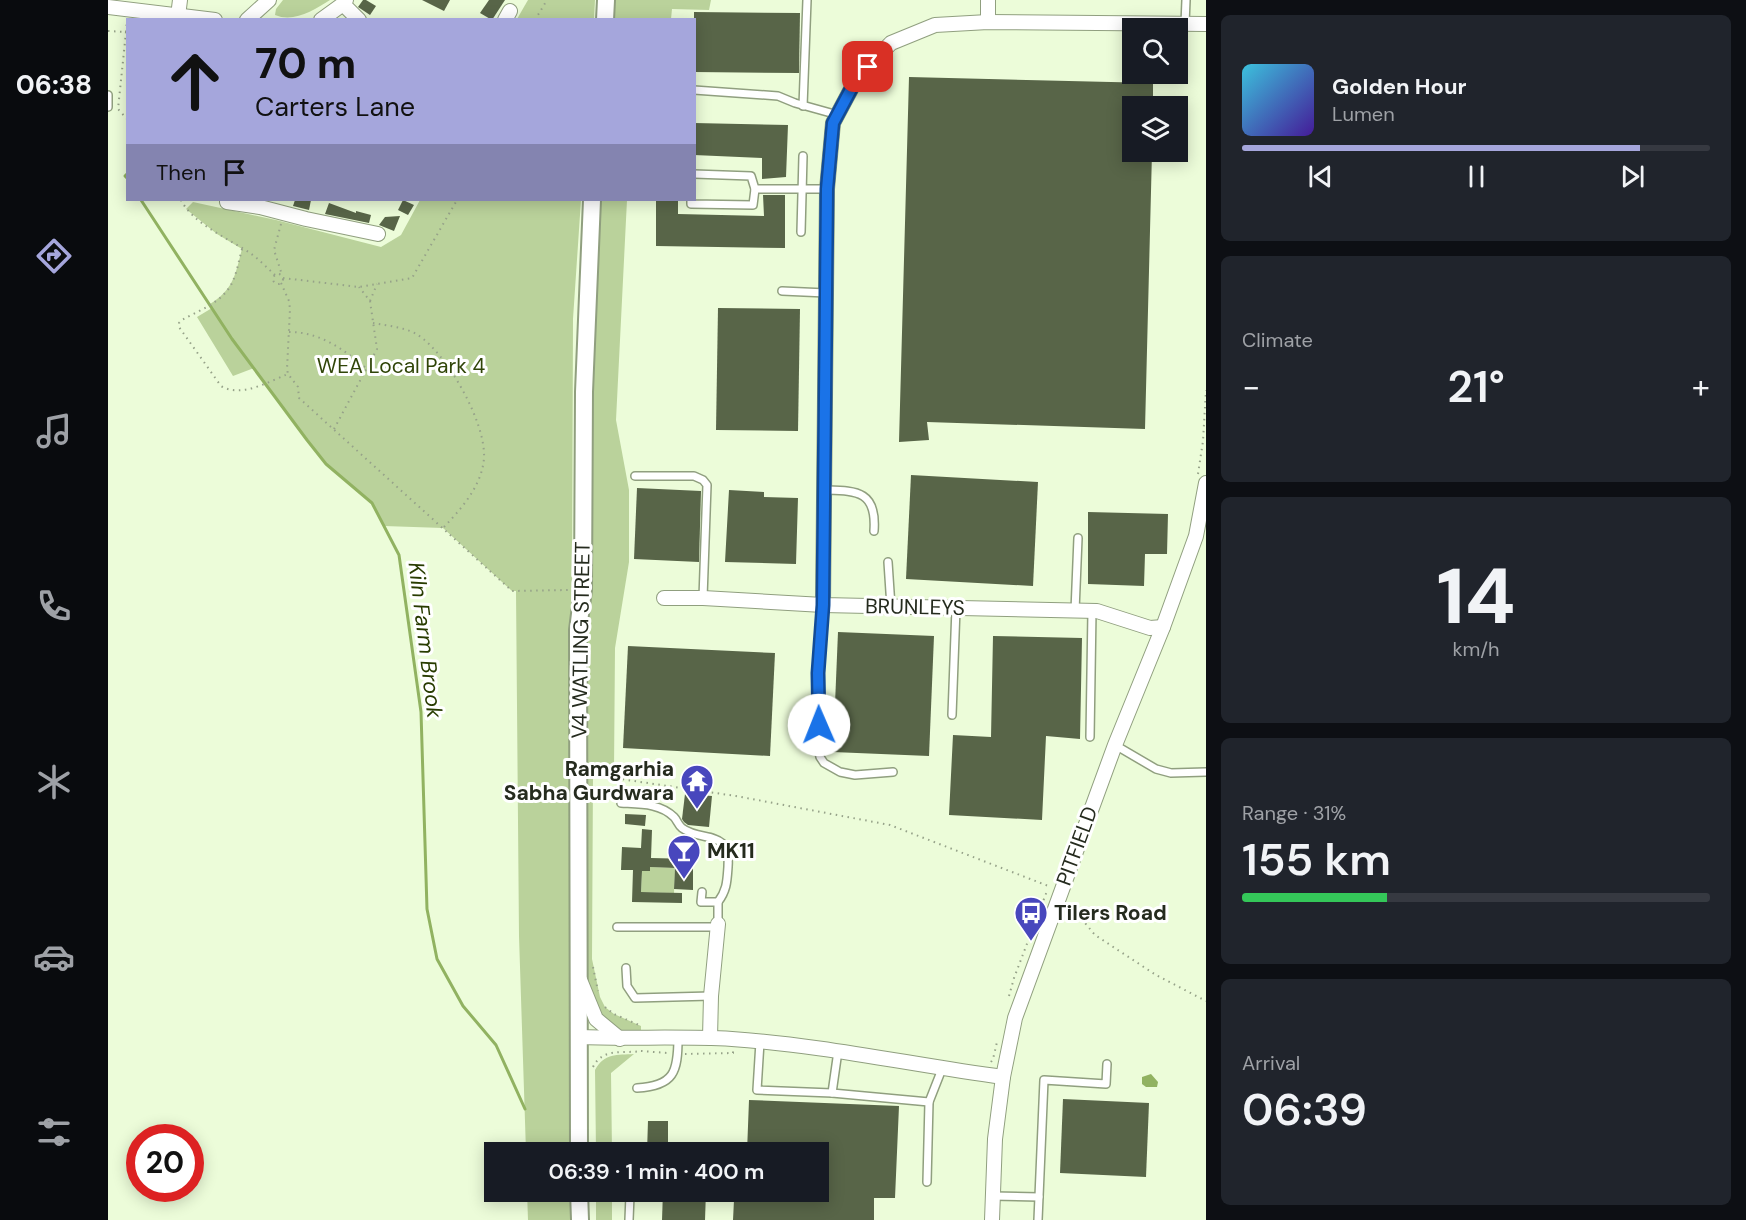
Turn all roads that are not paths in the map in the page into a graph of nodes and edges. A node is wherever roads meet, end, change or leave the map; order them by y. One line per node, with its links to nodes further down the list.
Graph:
1 (180, 0): 9 (street)
2 (269, 0): 12 (street)
3 (606, 0): 15 (street)
4 (807, 0): 23 (lane)
5 (988, 0): 17 (street)
6 (1186, 0): 16 (lane)
7 (344, 2): 13 (street); 14 (street)
8 (108, 8): 10 (street)
9 (178, 16): 10 (street); 11 (street)
10 (163, 17)
11 (196, 18)
12 (254, 18)
13 (324, 18)
14 (357, 18)
15 (605, 18)
16 (1185, 18)
17 (988, 22): 18 (street); 25 (street)
18 (1122, 23)
19 (1188, 24): 20 (street)
20 (1206, 24)
21 (696, 90): 23 (lane)
22 (108, 95): 24 (lane)
23 (803, 106): 25 (lane)
24 (108, 107)
25 (838, 115): 30 (street)
26 (803, 156): 29 (lane)
27 (696, 174): 28 (lane)
28 (755, 189): 29 (lane); 32 (lane)
29 (802, 189): 30 (lane); 35 (lane)
30 (827, 189): 38 (street)
31 (592, 201): 65 (street, V4 WATLING STREET)
32 (691, 201)
33 (227, 202): 34 (street)
34 (285, 206): 36 (street)
35 (801, 232)
36 (378, 234)
37 (782, 291): 38 (lane)
38 (826, 293): 41 (street)
39 (635, 476): 47 (lane)
40 (1202, 482): 43 (street, PITFIELD)
41 (824, 490): 42 (lane); 48 (street)
42 (874, 531)
43 (1201, 537): 53 (street, PITFIELD)
44 (1078, 538): 51 (lane)
45 (888, 562): 49 (lane)
46 (664, 598): 47 (street, BRUNLEYS)
47 (703, 598): 48 (street, BRUNLEYS)
48 (823, 605): 49 (street, BRUNLEYS); 57 (lane)
49 (891, 607): 50 (street, BRUNLEYS)
50 (956, 608): 51 (street, BRUNLEYS); 54 (lane)
51 (1075, 611): 52 (street, BRUNLEYS)
52 (1092, 611): 53 (street, BRUNLEYS); 55 (lane)
53 (1163, 627): 56 (street, PITFIELD)
54 (952, 715)
55 (1090, 737)
56 (1114, 746): 58 (lane); 75 (street, PITFIELD)
57 (893, 772)
58 (1206, 772)
59 (621, 803): 61 (lane)
60 (702, 892): 61 (lane)
61 (718, 902): 62 (lane)
62 (718, 925): 63 (lane); 66 (street)
63 (617, 927)
64 (626, 968): 66 (lane)
65 (578, 975): 67 (street, V4 WATLING STREET); 70 (street)
66 (711, 996): 69 (street)
67 (578, 1037): 70 (street); 79 (street, V4 WATLING STREET)
68 (678, 1038): 69 (street); 70 (street); 76 (lane)
69 (710, 1038): 71 (street)
70 (620, 1039)
71 (760, 1042): 72 (street); 77 (lane)
72 (838, 1051): 74 (street); 77 (lane)
73 (1107, 1064): 82 (lane)
74 (942, 1069): 75 (street); 78 (lane)
75 (1003, 1077): 81 (street, PITFIELD)
76 (638, 1088)
77 (832, 1093): 78 (lane)
78 (929, 1102): 80 (lane)
79 (579, 1142)
80 (927, 1182)
81 (993, 1196): 82 (lane); 87 (street, PITFIELD)
82 (1039, 1197): 88 (lane)
83 (579, 1202): 85 (street)
84 (630, 1202): 86 (lane)
85 (580, 1220)
86 (629, 1220)
87 (992, 1220)
88 (1038, 1220)

